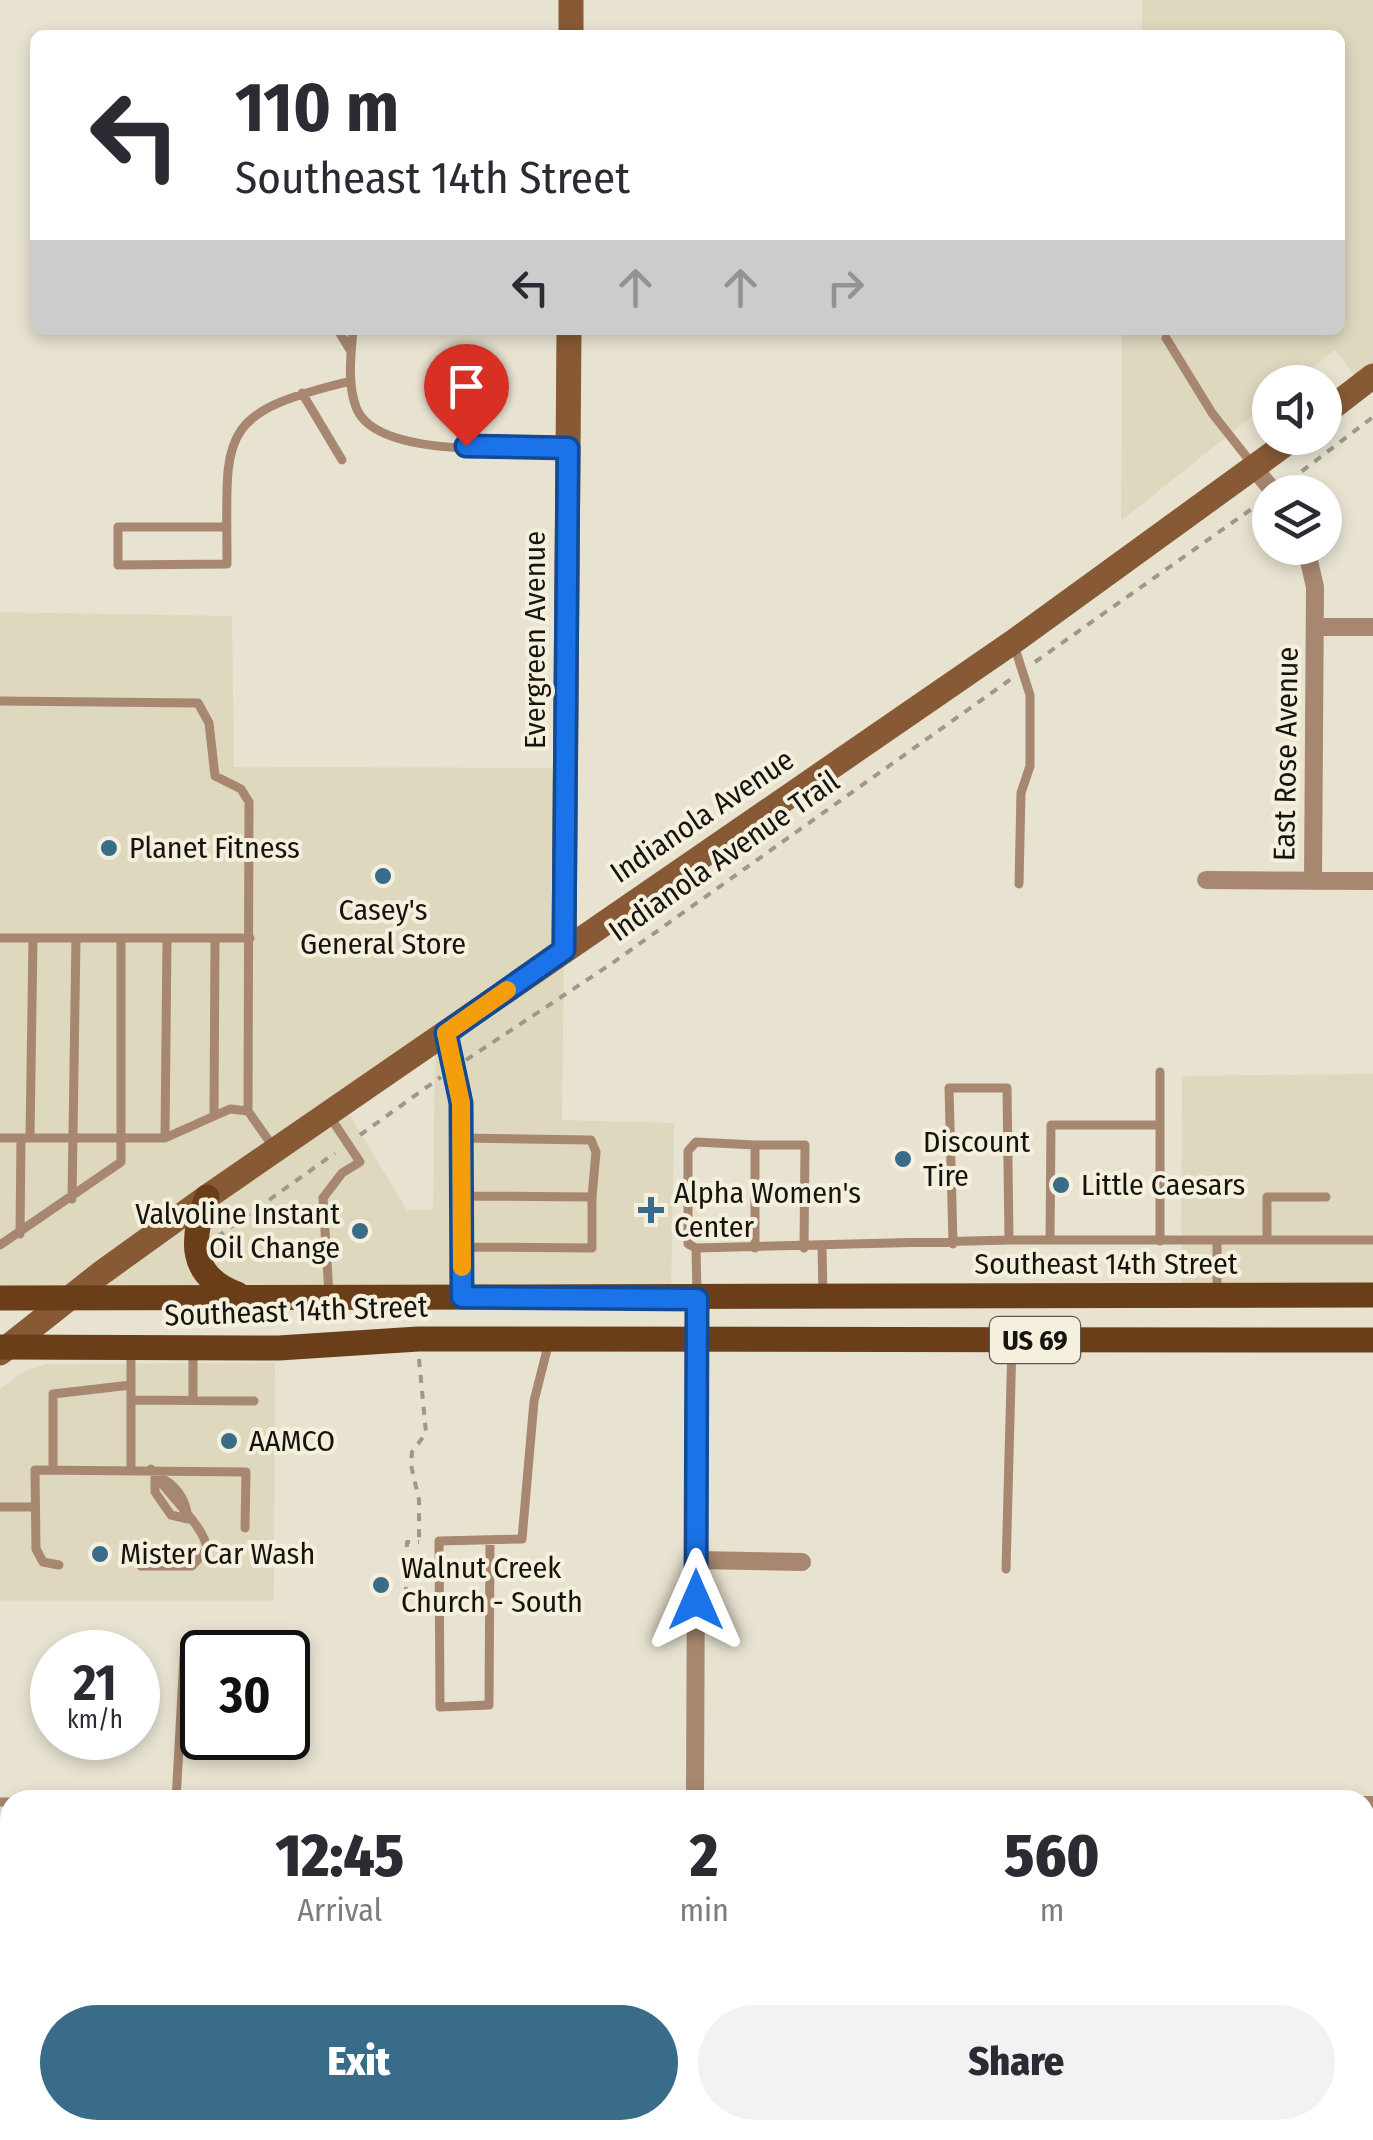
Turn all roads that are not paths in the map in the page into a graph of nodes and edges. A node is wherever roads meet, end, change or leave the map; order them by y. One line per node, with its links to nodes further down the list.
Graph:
1 (571, 0): 2 (main road)
2 (571, 30)
3 (341, 335): 7 (lane)
4 (353, 335): 7 (lane)
5 (569, 335): 12 (main road, Evergreen Avenue)
6 (1166, 338): 15 (lane)
7 (352, 353): 9 (lane)
8 (1373, 376): 11 (main road)
9 (351, 381): 10 (lane); 12 (lane)
10 (302, 393): 14 (lane); 17 (lane)
11 (1342, 401)
12 (568, 448): 34 (main road, Evergreen Avenue)
13 (1271, 455): 15 (main road, Indianola Avenue)
14 (342, 460)
15 (1254, 468): 16 (street); 21 (main road, Indianola Avenue)
16 (1260, 475)
17 (227, 527): 17 (lane)
18 (1310, 565): 19 (street, East Rose Avenue)
19 (1315, 627): 20 (street); 24 (street, East Rose Avenue)
20 (1373, 627)
21 (1013, 642): 26 (lane); 34 (main road, Indianola Avenue)
22 (0, 702): 33 (lane)
23 (1206, 880): 24 (street)
24 (1313, 881): 25 (street)
25 (1373, 881)
26 (1019, 884)
27 (0, 938): 28 (lane)
28 (33, 938): 29 (lane); 42 (lane)
29 (76, 938): 30 (lane); 43 (lane)
30 (121, 938): 31 (lane); 44 (lane)
31 (168, 938): 32 (lane); 45 (lane)
32 (214, 938): 33 (lane); 39 (lane)
33 (250, 938): 37 (lane)
34 (564, 950): 35 (main road, Indianola Avenue)
35 (446, 1033): 38 (main road, Indianola Avenue); 46 (lane)
36 (1160, 1072): 40 (lane)
37 (248, 1111): 39 (lane); 48 (lane)
38 (328, 1114): 48 (main road, Indianola Avenue); 70 (lane)
39 (214, 1115): 45 (lane)
40 (1160, 1124): 56 (lane); 59 (lane)
41 (0, 1138): 42 (lane)
42 (26, 1138): 43 (lane); 54 (lane)
43 (73, 1138): 44 (lane); 52 (lane)
44 (122, 1138): 45 (lane); 52 (lane)
45 (165, 1138)
46 (462, 1138): 49 (lane); 50 (lane)
47 (755, 1144): 65 (lane); 66 (lane); 67 (lane)
48 (275, 1150): 53 (main road, Indianola Avenue)
49 (462, 1196): 50 (lane); 63 (lane)
50 (592, 1197): 63 (lane)
51 (1326, 1197): 57 (lane)
52 (72, 1198): 54 (lane)
53 (208, 1198): 69 (main road); 74 (main road, Indianola Avenue)
54 (20, 1234): 62 (lane)
55 (1009, 1240): 56 (lane); 61 (lane); 61 (lane)
56 (1050, 1240): 59 (lane)
57 (1267, 1240): 58 (lane); 60 (lane)
58 (1373, 1240)
59 (1160, 1241): 60 (lane)
60 (1217, 1241): 71 (lane)
61 (953, 1244): 64 (lane)
62 (0, 1245)
63 (462, 1247): 72 (lane)
64 (822, 1247): 67 (lane); 75 (lane)
65 (696, 1248): 66 (lane); 76 (lane)
66 (755, 1248): 67 (lane)
67 (804, 1248)
68 (1373, 1295): 71 (main road, Southeast 14th Street / US 69)
69 (242, 1296): 70 (main road, Southeast 14th Street / US 69); 74 (main road, Southeast 14th Street / US 69)
70 (330, 1296): 72 (main road, Southeast 14th Street / US 69)
71 (1217, 1296): 75 (main road, Southeast 14th Street / US 69); 80 (main road)
72 (462, 1297): 76 (main road, Southeast 14th Street / US 69)
73 (0, 1298): 74 (main road, Southeast 14th Street / US 69)
74 (70, 1298): 84 (main road, Indianola Avenue)
75 (822, 1298): 76 (main road, Southeast 14th Street / US 69)
76 (697, 1299): 78 (street)
77 (550, 1340): 78 (main road, Southeast 14th Street / US 69); 83 (main road, Southeast 14th Street / US 69); 95 (lane)
78 (697, 1340): 79 (main road, Southeast 14th Street / US 69); 96 (street)
79 (1012, 1340): 80 (main road, Southeast 14th Street / US 69); 100 (lane)
80 (1052, 1340): 81 (main road, Southeast 14th Street / US 69)
81 (1373, 1340)
82 (131, 1348): 83 (main road, Southeast 14th Street / US 69); 84 (main road, Southeast 14th Street / US 69); 85 (lane)
83 (194, 1348): 87 (lane)
84 (3, 1349)
85 (131, 1386): 86 (lane); 89 (lane)
86 (131, 1400): 87 (lane); 90 (lane)
87 (193, 1400): 88 (lane)
88 (254, 1400)
89 (53, 1470): 90 (lane); 93 (lane)
90 (130, 1470): 91 (lane)
91 (153, 1473): 94 (lane); 99 (lane)
92 (0, 1507): 93 (lane)
93 (35, 1507): 98 (lane)
94 (246, 1528)
95 (490, 1540): 95 (lane)
96 (696, 1560): 97 (street); 103 (street)
97 (802, 1562)
98 (59, 1565)
99 (142, 1566)
100 (1006, 1568)
101 (180, 1728): 102 (lane)
102 (177, 1790)
103 (695, 1790)

